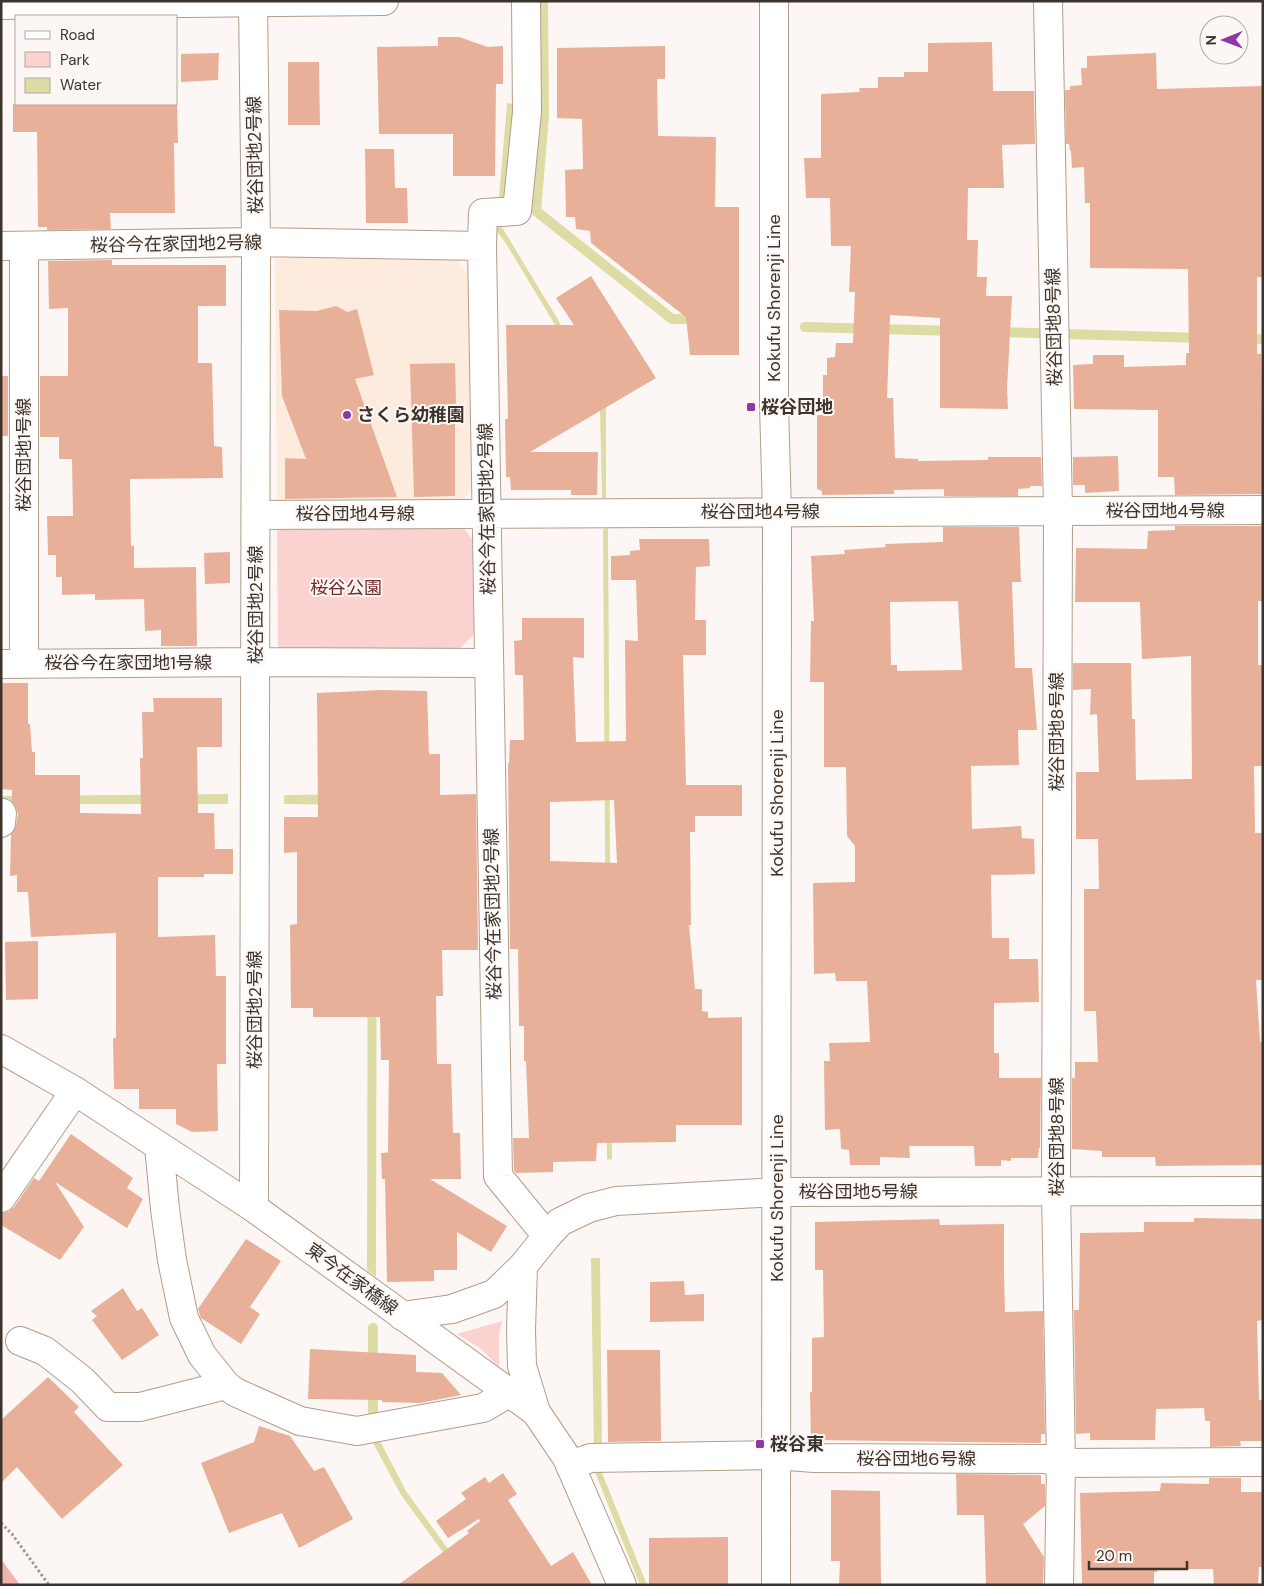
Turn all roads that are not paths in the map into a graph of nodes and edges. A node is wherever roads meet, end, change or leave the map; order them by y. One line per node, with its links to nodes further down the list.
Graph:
1 (384, 1): 5 (street)
2 (526, 1): 9 (street)
3 (774, 1): 11 (street, Kokufu Shorenji Line)
4 (1048, 1): 12 (street, 桜谷団地8号線)
5 (253, 2): 6 (street); 7 (street, 桜谷団地2号線)
6 (1, 5)
7 (256, 242): 8 (street, 桜谷今在家団地2号線); 9 (street, 桜谷今在家団地2号線); 14 (street, 桜谷団地2号線)
8 (12, 246): 16 (street, 桜谷団地1号線)
9 (482, 246): 13 (street, 桜谷今在家団地2号線)
10 (1263, 510): 12 (street, 桜谷団地4号線)
11 (776, 512): 12 (street, 桜谷団地4号線); 13 (street, 桜谷団地4号線); 25 (street, Kokufu Shorenji Line)
12 (1058, 512): 23 (street, 桜谷団地8号線)
13 (488, 513): 14 (street, 桜谷団地4号線); 17 (street, 桜谷今在家団地2号線)
14 (256, 515): 15 (street, 桜谷団地2号線)
15 (255, 662): 16 (street, 桜谷今在家団地1号線); 17 (street, 桜谷今在家団地1号線); 27 (street, 桜谷団地2号線)
16 (13, 663)
17 (489, 663): 28 (street, 桜谷今在家団地2号線)
18 (2, 813): 19 (street)
19 (1, 823)
20 (1, 1049): 21 (street, 東今在家橋線)
21 (75, 1091): 22 (street, 東今在家橋線); 26 (street)
22 (159, 1146): 27 (street, 東今在家橋線); 32 (street)
23 (1056, 1191): 24 (street, 桜谷団地5号線); 25 (street, 桜谷団地5号線); 36 (street, 桜谷団地8号線)
24 (1263, 1191)
25 (777, 1192): 28 (street, 桜谷団地5号線); 35 (street, Kokufu Shorenji Line)
26 (1, 1198)
27 (254, 1208): 30 (street, 東今在家橋線)
28 (547, 1236): 29 (street, 桜谷団地5号線)
29 (523, 1266): 30 (street, 桜谷団地5号線); 34 (street)
30 (402, 1316): 33 (street, 東今在家橋線)
31 (20, 1341): 32 (street)
32 (226, 1386): 33 (street)
33 (509, 1393): 34 (street, 東今在家橋線)
34 (536, 1412): 38 (street, 東今在家橋線)
35 (776, 1455): 36 (street, 桜谷団地6号線); 38 (street, 桜谷団地6号線); 40 (street, Kokufu Shorenji Line)
36 (1061, 1462): 37 (street, 桜谷団地6号線); 41 (street, 桜谷団地8号線)
37 (1263, 1462)
38 (570, 1465): 39 (street, 東今在家橋線)
39 (622, 1585)
40 (776, 1585)
41 (1059, 1585)

